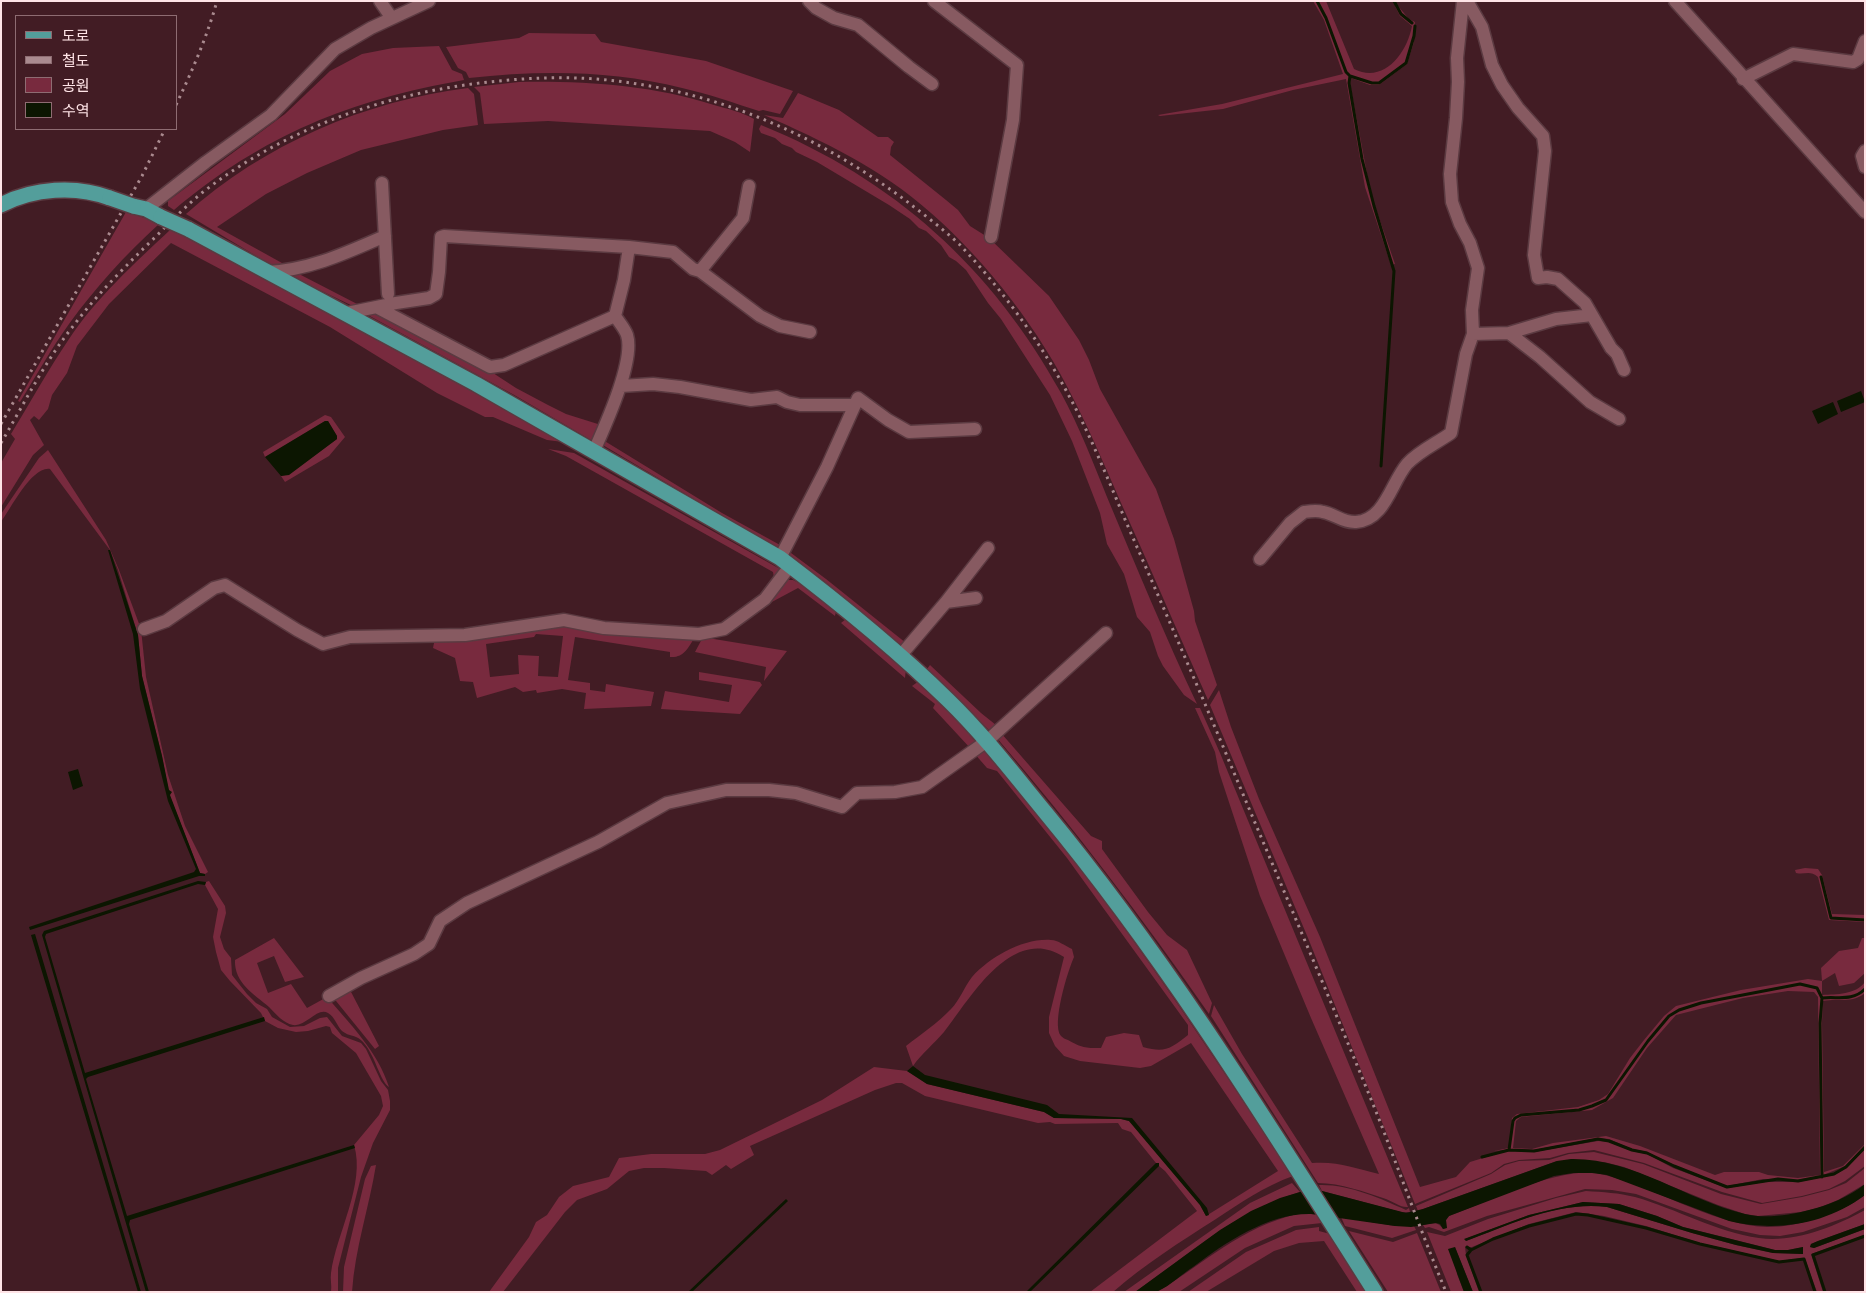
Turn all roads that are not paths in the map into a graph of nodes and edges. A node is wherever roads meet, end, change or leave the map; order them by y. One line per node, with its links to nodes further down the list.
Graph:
1 (380, 1): 8 (street)
2 (429, 1): 8 (street)
3 (809, 1): 11 (street)
4 (934, 1): 20 (street)
5 (1463, 1): 31 (street)
6 (1467, 1): 27 (street)
7 (1675, 1): 10 (street)
8 (391, 18): 17 (street)
9 (1865, 41): 10 (street)
10 (1744, 79): 18 (street)
11 (932, 84)
12 (1865, 151): 13 (street)
13 (1865, 167)
14 (382, 183): 19 (street)
15 (749, 186): 22 (street)
16 (1, 205): 17 (main road, bridge)
17 (139, 207): 23 (main road, bridge)
18 (1863, 209)
19 (385, 236): 23 (street); 24 (street)
20 (991, 237)
21 (628, 247): 22 (street); 25 (street); 28 (street)
22 (700, 271): 29 (street)
23 (267, 272): 26 (main road)
24 (388, 294)
25 (378, 308): 26 (street); 28 (street)
26 (347, 313): 37 (main road)
27 (1592, 315): 30 (street); 32 (street)
28 (615, 316): 33 (street)
29 (810, 332)
30 (1509, 333): 31 (street); 35 (street)
31 (1473, 334): 39 (street)
32 (1624, 370)
33 (621, 386): 34 (street); 37 (street)
34 (855, 405): 36 (street); 40 (street)
35 (1619, 419)
36 (975, 429)
37 (594, 451): 40 (main road)
38 (988, 548): 42 (street)
39 (1260, 560)
40 (785, 562): 43 (street); 45 (main road)
41 (976, 598): 42 (street)
42 (946, 602): 45 (street)
43 (144, 628)
44 (1106, 633): 46 (street)
45 (900, 655): 46 (main road)
46 (987, 741): 47 (street); 48 (main road)
47 (329, 996)
48 (1375, 1292)

